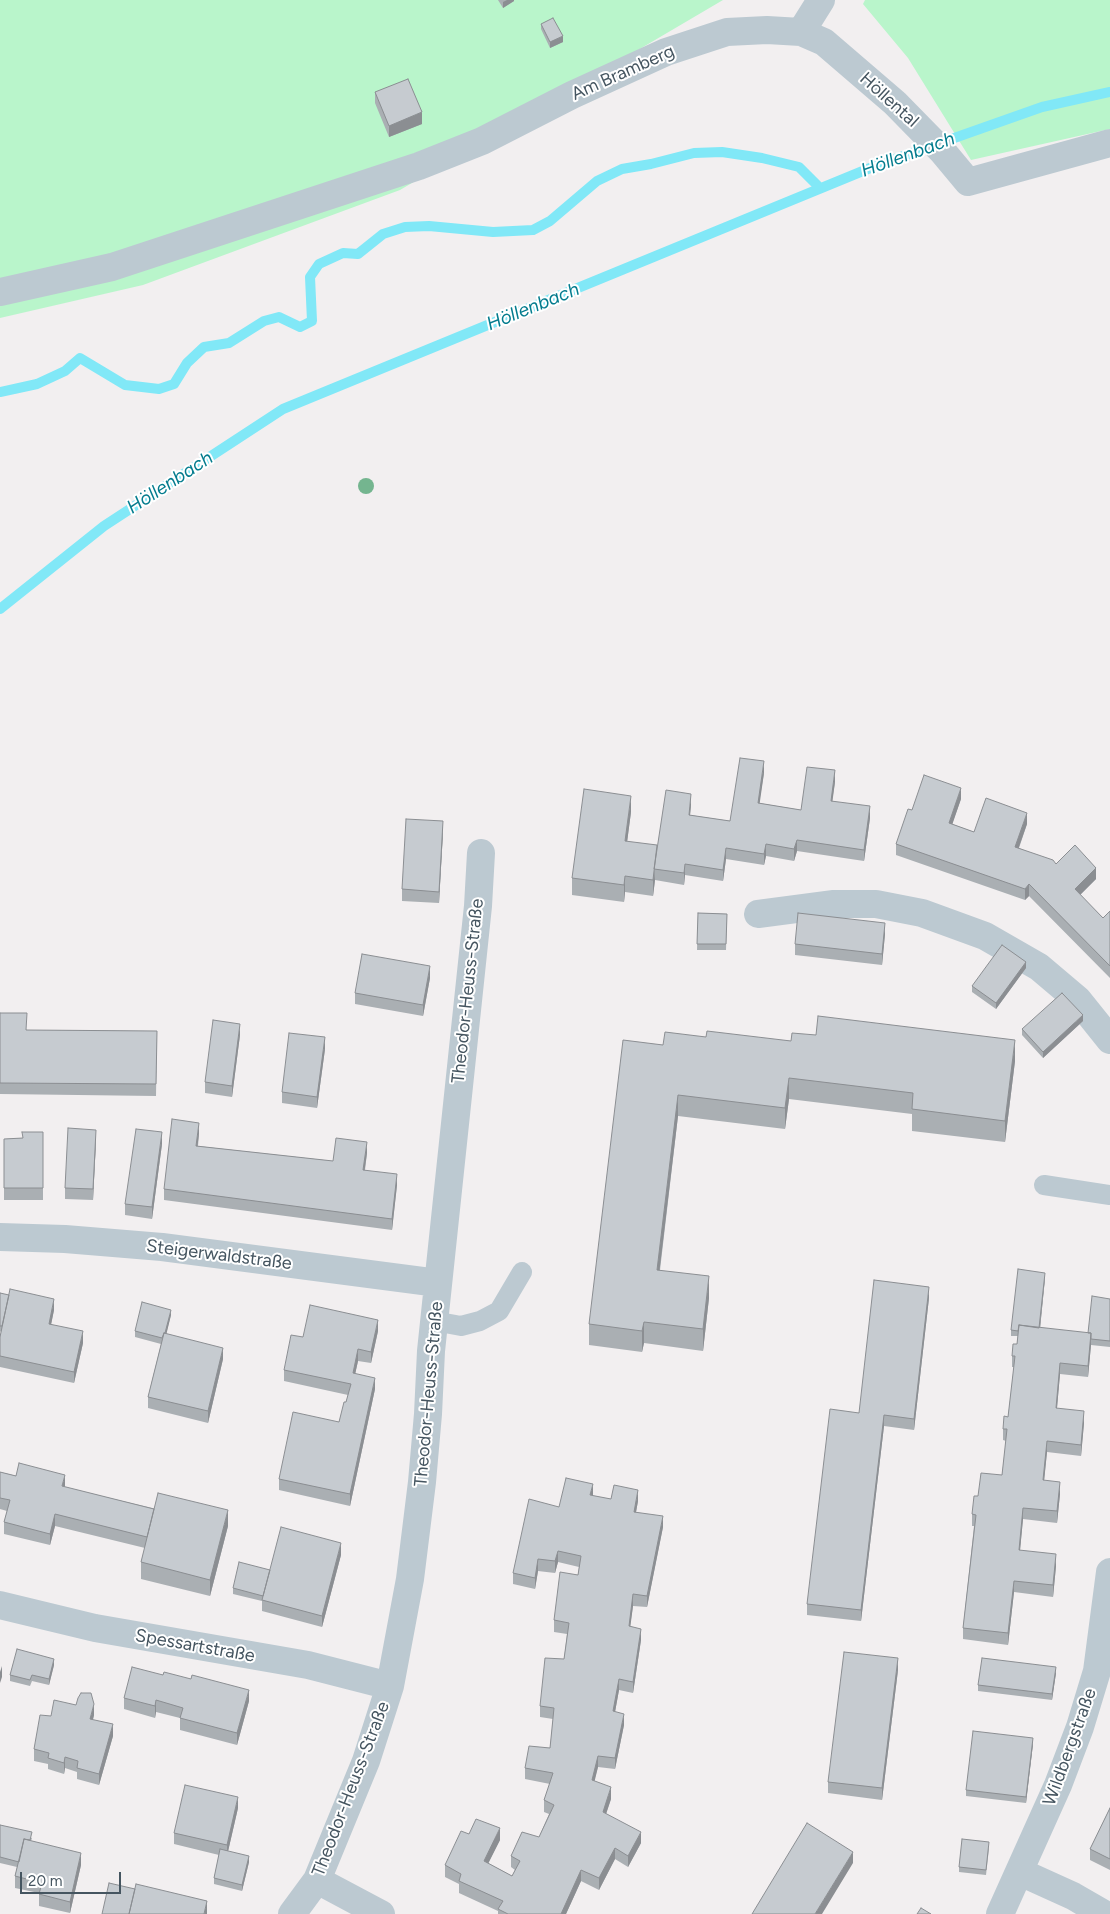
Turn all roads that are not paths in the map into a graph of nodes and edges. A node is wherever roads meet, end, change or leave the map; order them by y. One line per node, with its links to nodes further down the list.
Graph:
1 (821, 0): 2 (street)
2 (801, 32): 3 (street, Höllental); 4 (street, Am Bramberg)
3 (1110, 144)
4 (0, 292)
5 (481, 853): 12 (street, Theodor-Heuss-Straße)
6 (758, 914): 7 (street)
7 (1110, 1040)
8 (1044, 1185): 9 (lane)
9 (1110, 1194)
10 (0, 1237): 12 (street, Steigerwaldstraße)
11 (522, 1272): 13 (lane)
12 (438, 1284): 13 (street, Theodor-Heuss-Straße)
13 (434, 1321): 17 (street, Theodor-Heuss-Straße)
14 (1110, 1572): 16 (street, Wildbergstraße)
15 (0, 1605): 17 (street, Spessartstraße)
16 (1103, 1672): 18 (street, Wildbergstraße)
17 (390, 1686): 19 (street, Theodor-Heuss-Straße)
18 (1020, 1872): 22 (street, Wildbergstraße); 23 (street)
19 (317, 1880): 20 (street, Theodor-Heuss-Straße); 21 (street)
20 (292, 1914)
21 (381, 1914)
22 (1000, 1914)
23 (1104, 1914)

